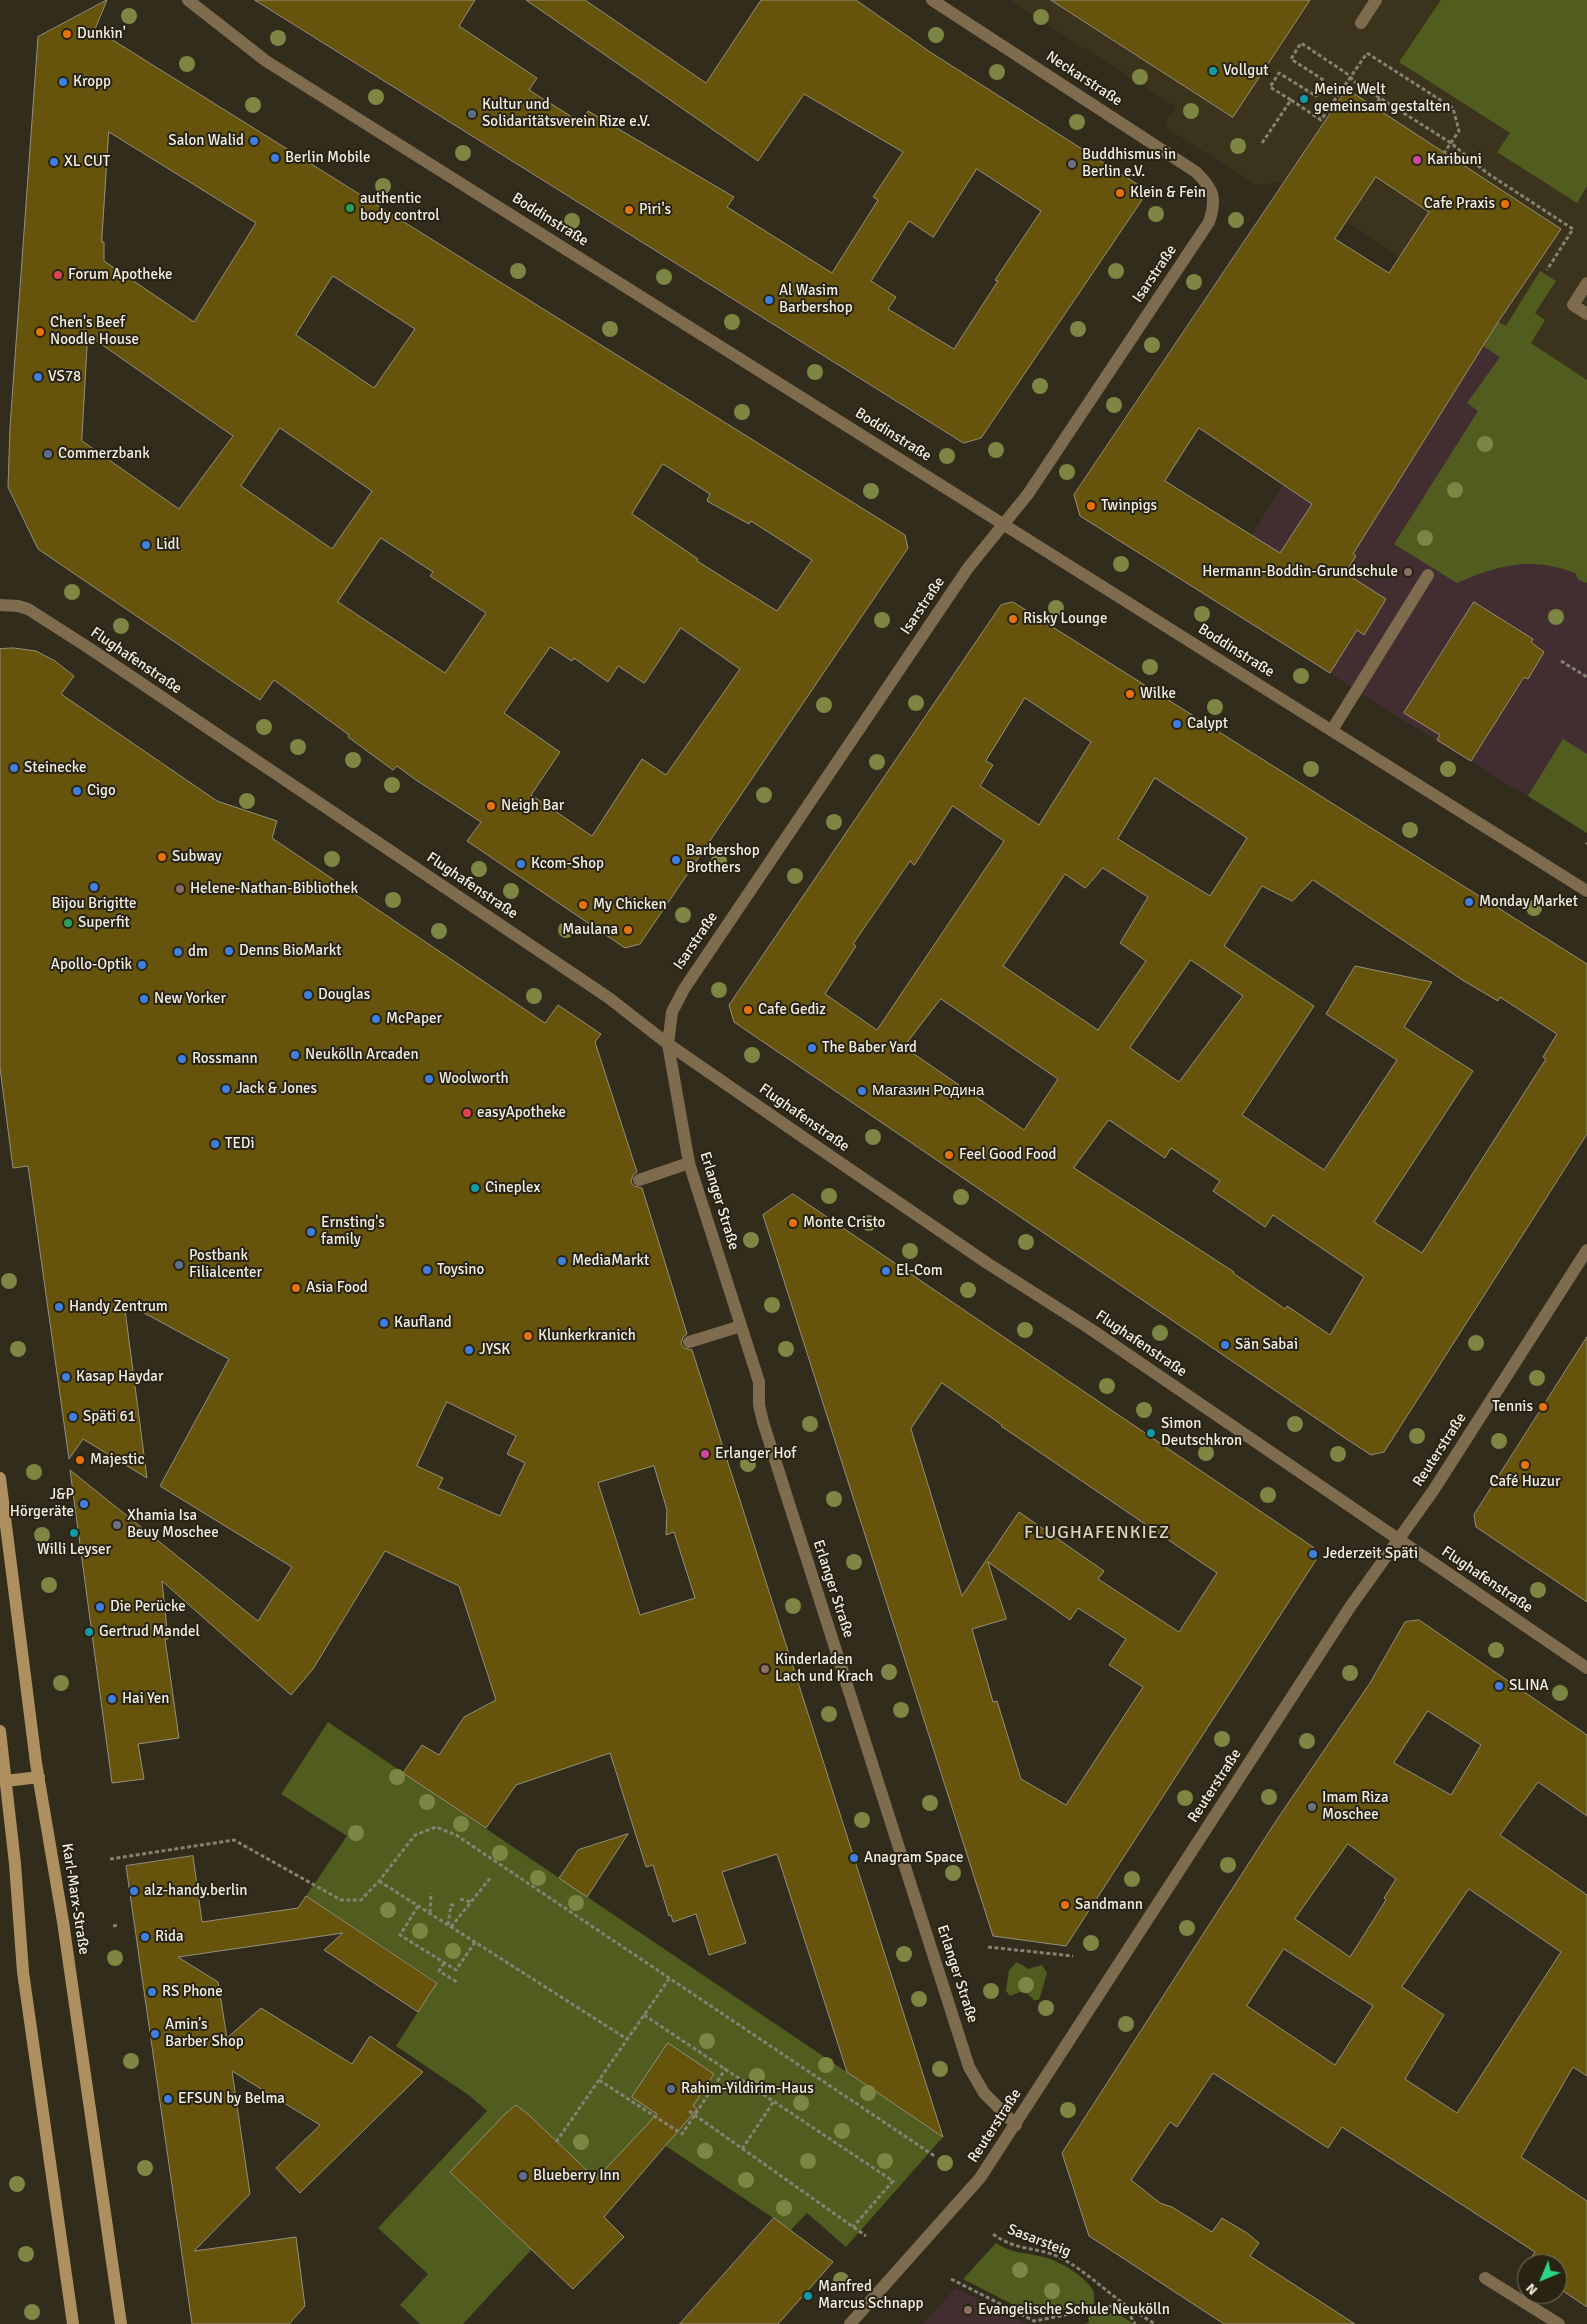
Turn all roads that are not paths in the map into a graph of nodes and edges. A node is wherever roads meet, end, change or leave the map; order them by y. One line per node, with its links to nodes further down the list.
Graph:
1 (188, 0): 8 (street, Boddinstraße)
2 (932, 0): 5 (street, Neckarstraße)
3 (1376, 0): 4 (street)
4 (1361, 23)
5 (1212, 192): 8 (street, Isarstraße)
6 (1587, 283): 7 (street)
7 (1587, 314)
8 (1004, 524): 11 (street, Boddinstraße); 13 (street, Isarstraße)
9 (1428, 575): 11 (street)
10 (0, 605): 13 (street, Flughafenstraße)
11 (1332, 730): 12 (street, Boddinstraße)
12 (1587, 891)
13 (668, 1044): 14 (street, Erlanger Straße); 20 (street, Flughafenstraße)
14 (689, 1163): 15 (street); 17 (street, Erlanger Straße)
15 (639, 1180)
16 (1587, 1250): 20 (street, Reuterstraße)
17 (740, 1326): 18 (street); 25 (street, Erlanger Straße)
18 (690, 1342)
19 (0, 1478): 23 (main road, Karl-Marx-Straße)
20 (1398, 1539): 21 (street, Flughafenstraße); 25 (street, Reuterstraße)
21 (1587, 1668)
22 (0, 1731): 24 (main road)
23 (38, 1777): 24 (main road); 28 (main road, Karl-Marx-Straße)
24 (3, 1781): 27 (main road)
25 (1016, 2125): 29 (street, Reuterstraße)
26 (1485, 2278): 30 (street)
27 (73, 2324)
28 (121, 2324)
29 (850, 2324)
30 (1559, 2324)

